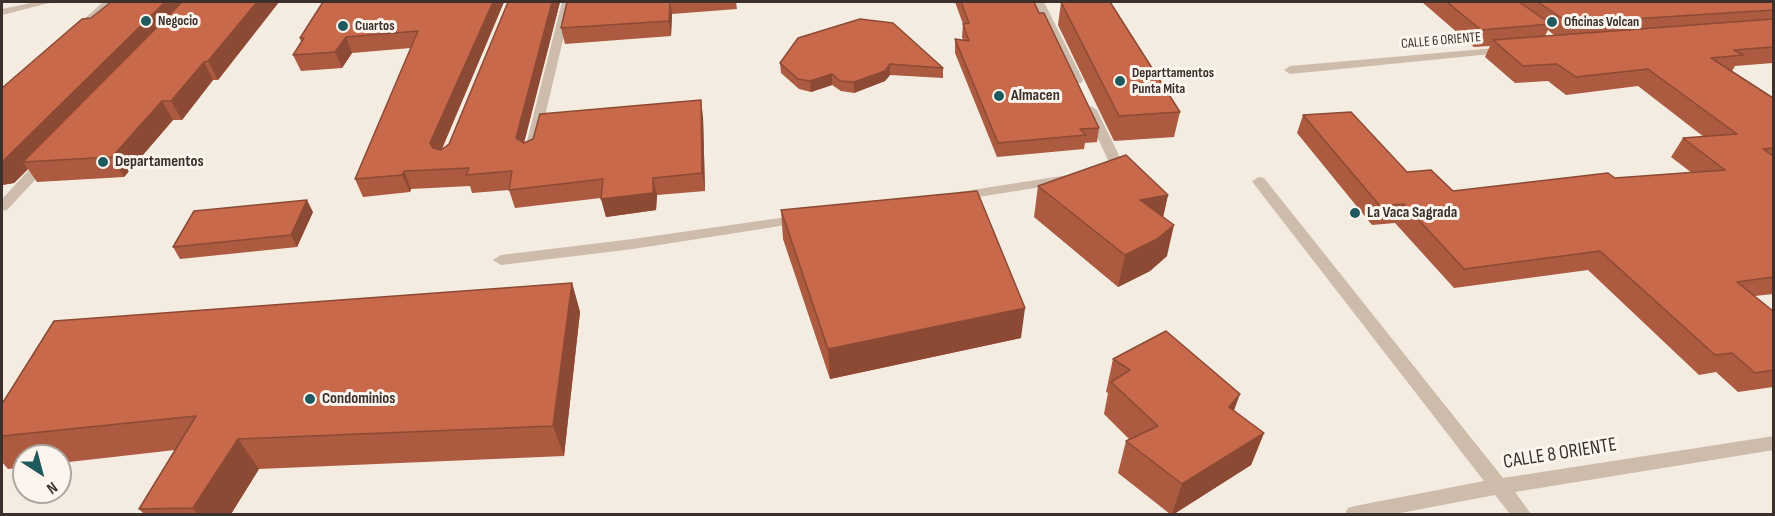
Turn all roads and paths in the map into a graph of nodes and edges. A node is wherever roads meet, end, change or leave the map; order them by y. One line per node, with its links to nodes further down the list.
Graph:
1 (48, 2): 5 (street)
2 (109, 2): 6 (street)
3 (567, 2): 9 (street)
4 (1039, 2): 12 (street)
5 (2, 12)
6 (68, 40)
7 (1523, 48): 8 (street, CALLE 6 ORIENTE)
8 (1290, 70)
9 (530, 154)
10 (51, 156): 13 (street)
11 (1259, 182): 17 (street)
12 (942, 198)
13 (2, 207)
14 (811, 218): 15 (street)
15 (501, 260)
16 (1773, 443): 17 (street, CALLE 8 ORIENTE)
17 (1500, 486): 18 (street, CALLE 8 ORIENTE); 19 (street)
18 (1355, 514)
19 (1521, 514)

